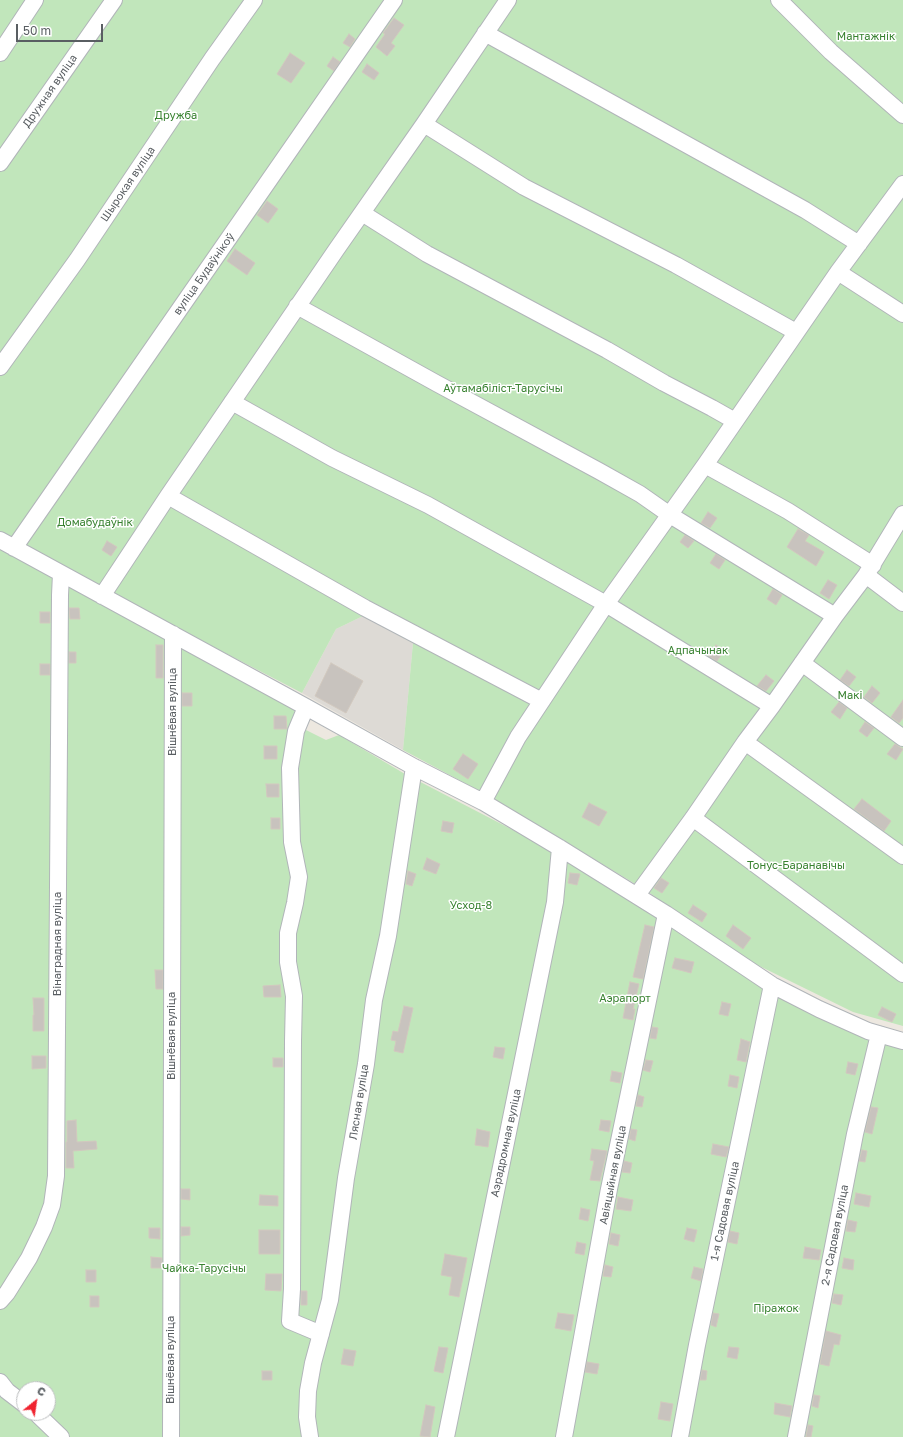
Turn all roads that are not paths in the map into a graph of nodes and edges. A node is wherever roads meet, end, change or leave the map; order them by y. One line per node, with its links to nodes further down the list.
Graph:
1 (35, 0): 8 (street)
2 (114, 0): 11 (street, Дружная вуліца)
3 (254, 0): 19 (street, Шырокая вуліца)
4 (394, 0): 27 (street, вуліца Будаўнікоў)
5 (508, 0): 7 (street)
6 (779, 0): 9 (street)
7 (485, 33): 10 (street); 14 (street)
8 (0, 53)
9 (903, 114)
10 (424, 124): 13 (street); 18 (street)
11 (0, 163)
12 (903, 184): 14 (street)
13 (362, 213): 16 (street); 21 (street)
14 (859, 244): 15 (street)
15 (838, 272): 17 (street); 18 (street)
16 (297, 306): 20 (street); 24 (street)
17 (903, 314)
18 (796, 332): 21 (street)
19 (0, 367)
20 (232, 402): 23 (street); 32 (street)
21 (735, 421): 22 (street)
22 (705, 465): 24 (street); 28 (street)
23 (168, 496): 30 (street); 36 (street)
24 (670, 514): 32 (street); 33 (street)
25 (903, 514): 28 (street)
26 (0, 540): 27 (street)
27 (14, 548): 29 (street)
28 (870, 570): 31 (street); 33 (street)
29 (61, 574): 30 (street); 52 (street, Вінаградная вуліца)
30 (102, 596): 34 (street)
31 (903, 603)
32 (606, 604): 36 (street); 37 (street)
33 (835, 616): 35 (street)
34 (173, 634): 38 (street); 58 (street, Вішнёвая вуліца)
35 (802, 663): 37 (street); 39 (street)
36 (542, 701): 42 (street)
37 (772, 706): 40 (street)
38 (306, 707): 41 (street); 53 (street)
39 (903, 738)
40 (744, 742): 43 (street); 45 (street)
41 (414, 767): 42 (street); 53 (street, Лясная вуліца)
42 (483, 802): 44 (street)
43 (693, 818): 46 (street); 48 (street)
44 (560, 848): 46 (street); 60 (street, Аэрадромная вуліца)
45 (903, 856)
46 (637, 896): 47 (street)
47 (666, 914): 49 (street); 61 (street, Авіяцыйная вуліца)
48 (903, 974)
49 (772, 985): 50 (street); 62 (street, 1-я Садовая вуліца)
50 (879, 1034): 51 (street); 63 (street, 2-я Садовая вуліца)
51 (903, 1041)
52 (0, 1301)
53 (321, 1334): 59 (street, Лясная вуліца)
54 (0, 1382): 55 (street)
55 (16, 1398)
56 (44, 1421): 57 (street)
57 (61, 1437)
58 (171, 1437)
59 (310, 1437)
60 (446, 1437)
61 (564, 1437)
62 (680, 1437)
63 (796, 1437)

